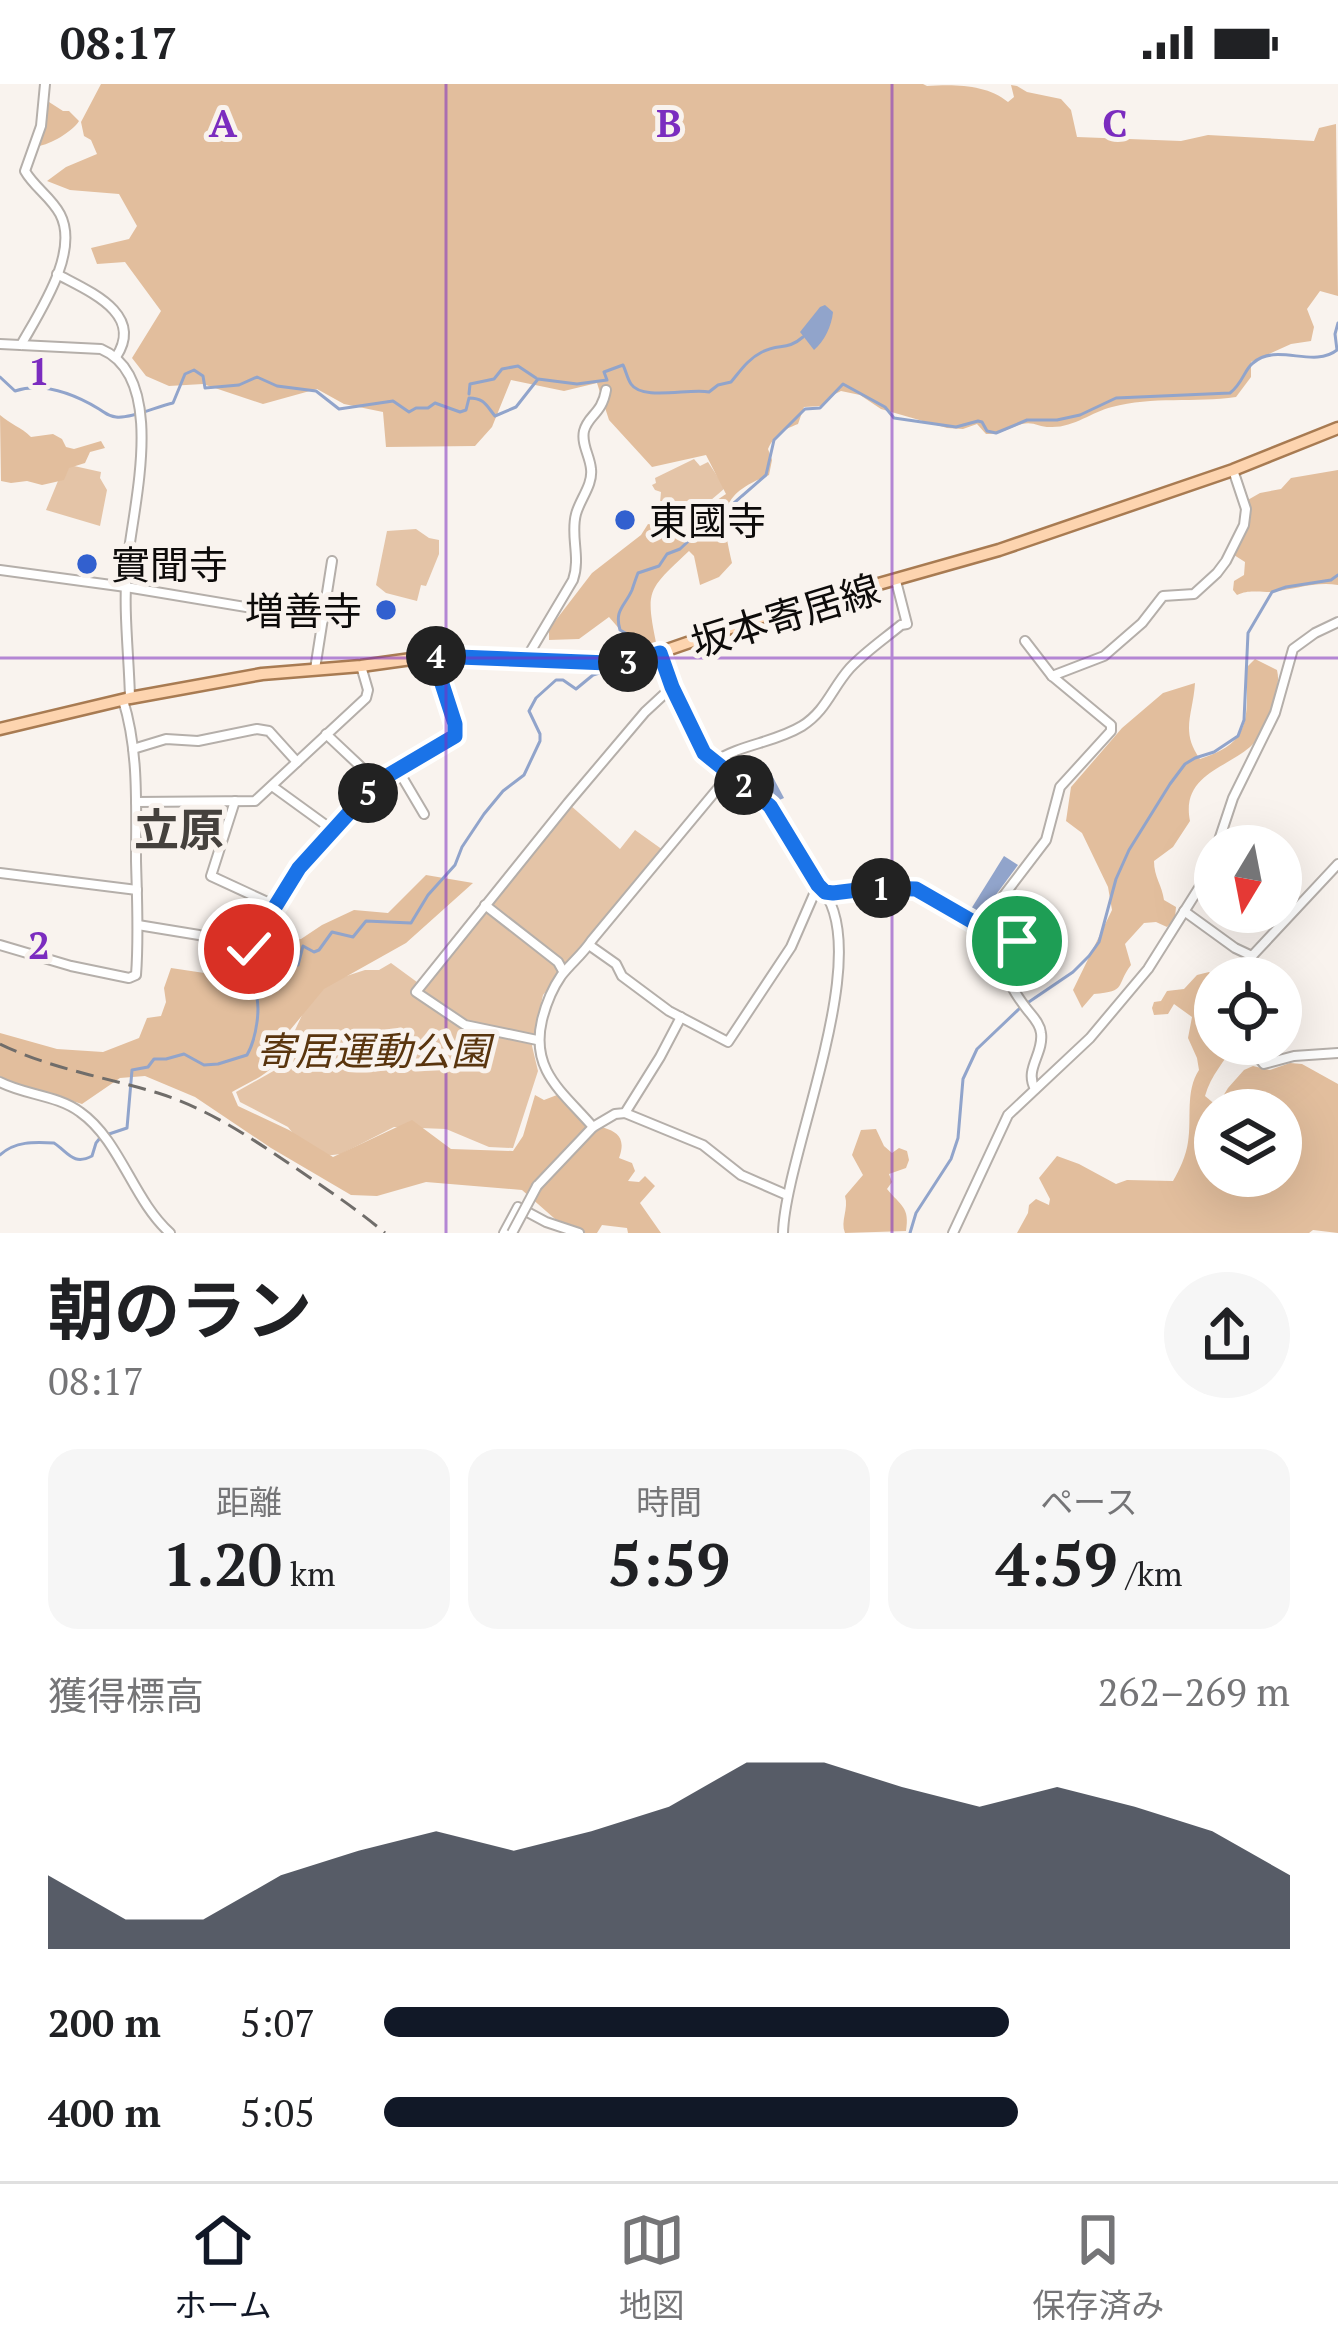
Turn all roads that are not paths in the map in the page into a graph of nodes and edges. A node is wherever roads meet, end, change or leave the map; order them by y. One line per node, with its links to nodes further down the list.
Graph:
1 (45, 84): 2 (street)
2 (57, 274): 4 (street); 5 (street)
3 (0, 344): 4 (street)
4 (22, 345): 5 (street)
5 (116, 357): 12 (street)
6 (606, 390): 18 (street)
7 (1338, 428): 8 (main road, 坂本寄居線)
8 (1233, 470): 11 (main road, 坂本寄居線); 21 (street)
9 (332, 562): 13 (street)
10 (0, 570): 12 (street)
11 (896, 581): 16 (main road, 坂本寄居線); 28 (street)
12 (126, 587): 13 (street); 23 (street)
13 (322, 620): 20 (street)
14 (1338, 622): 36 (street)
15 (1025, 641): 21 (street)
16 (660, 653): 18 (main road, 坂本寄居線); 22 (street)
17 (433, 656): 18 (main road, 坂本寄居線); 19 (main road, 坂本寄居線); 29 (street)
18 (526, 659)
19 (361, 666): 20 (main road, 坂本寄居線); 25 (street)
20 (315, 669): 23 (main road, 坂本寄居線)
21 (1052, 676): 47 (street)
22 (672, 687): 28 (street); 43 (street)
23 (127, 699): 24 (main road, 坂本寄居線); 26 (street)
24 (0, 729)
25 (326, 734): 27 (street); 31 (street)
26 (133, 748): 27 (street); 34 (street)
27 (297, 762): 32 (street)
28 (714, 762): 30 (street)
29 (398, 770): 31 (street); 35 (street)
30 (729, 774): 40 (street); 49 (street)
31 (377, 782): 37 (street)
32 (272, 786): 33 (street); 37 (street)
33 (235, 801): 34 (street); 44 (street)
34 (136, 802): 41 (street)
35 (424, 814)
36 (1224, 825)
37 (334, 830): 44 (street)
38 (1338, 863): 50 (street)
39 (0, 873): 41 (street)
40 (821, 889): 47 (street); 52 (street); 60 (street)
41 (137, 890): 46 (street)
42 (1194, 896): 45 (street)
43 (484, 905): 51 (street); 53 (street)
44 (276, 906): 46 (street)
45 (1184, 911): 50 (street); 57 (street)
46 (138, 925): 48 (street)
47 (986, 926): 57 (street)
48 (0, 944)
49 (589, 945): 51 (street); 52 (street)
50 (1252, 956)
51 (563, 971): 53 (street)
52 (681, 1017): 58 (street)
53 (538, 1040): 59 (street)
54 (1338, 1053): 55 (street)
55 (1302, 1055)
56 (0, 1082): 61 (street)
57 (1035, 1089): 65 (street)
58 (625, 1113): 59 (street); 60 (street)
59 (593, 1127): 62 (street, bridge)
60 (787, 1195): 64 (street)
61 (170, 1233)
62 (508, 1233): 63 (street)
63 (579, 1233)
64 (783, 1233)
65 (952, 1233)

